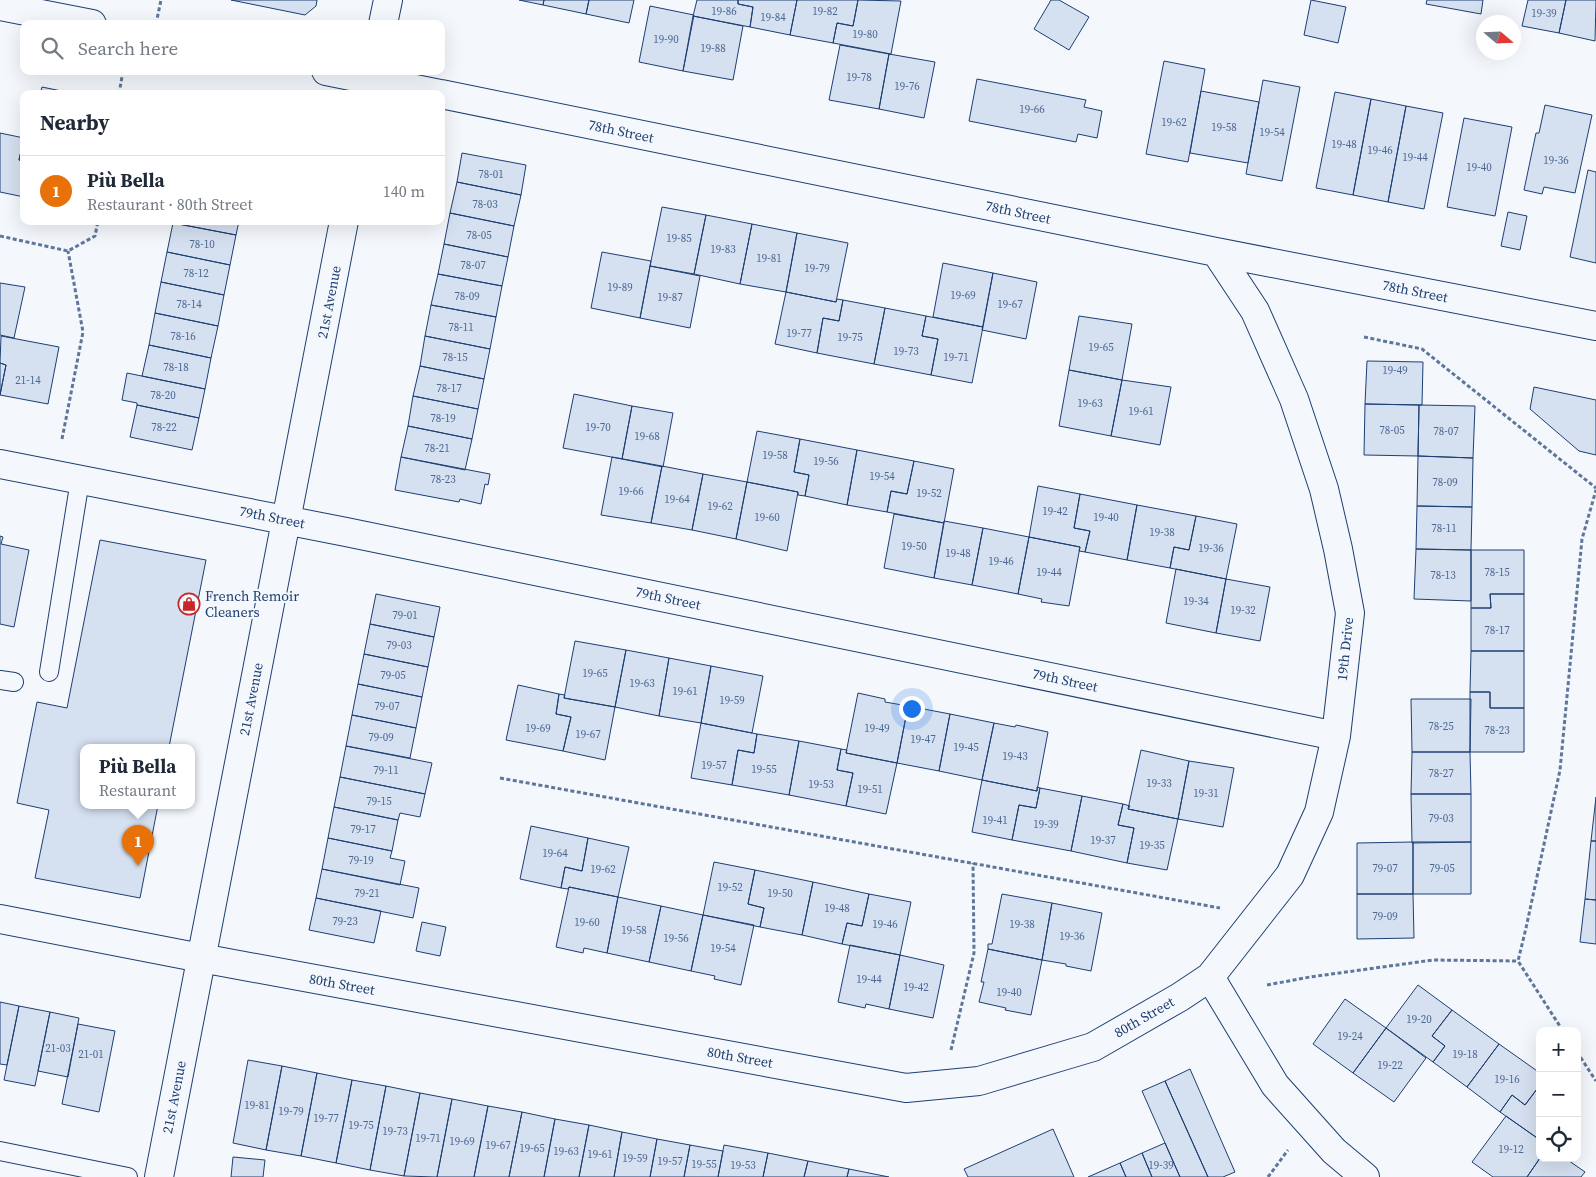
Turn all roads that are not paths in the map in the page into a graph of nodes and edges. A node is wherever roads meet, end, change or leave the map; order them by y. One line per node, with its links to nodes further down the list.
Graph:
1 (388, 0): 4 (street)
2 (0, 6): 3 (street)
3 (72, 20)
4 (384, 20)
5 (342, 75): 6 (street, 78th Street)
6 (371, 82): 7 (street, 78th Street)
7 (417, 90)
8 (445, 95): 10 (street, 78th Street)
9 (343, 225): 14 (street, 21st Avenue)
10 (1216, 252): 11 (street, 78th Street); 16 (street, 19th Drive)
11 (1596, 326)
12 (0, 464): 13 (street, 79th Street)
13 (80, 480): 14 (street, 79th Street); 15 (lane)
14 (286, 520): 16 (street, 79th Street); 18 (street, 21st Avenue)
15 (48, 672)
16 (1336, 736): 19 (street, 19th Drive)
17 (0, 919): 18 (street, 80th Street)
18 (201, 958): 19 (street, 80th Street); 22 (street, 21st Avenue)
19 (1210, 976): 23 (street)
20 (0, 1152): 21 (lane)
21 (128, 1177)
22 (159, 1177)
23 (1365, 1177)

